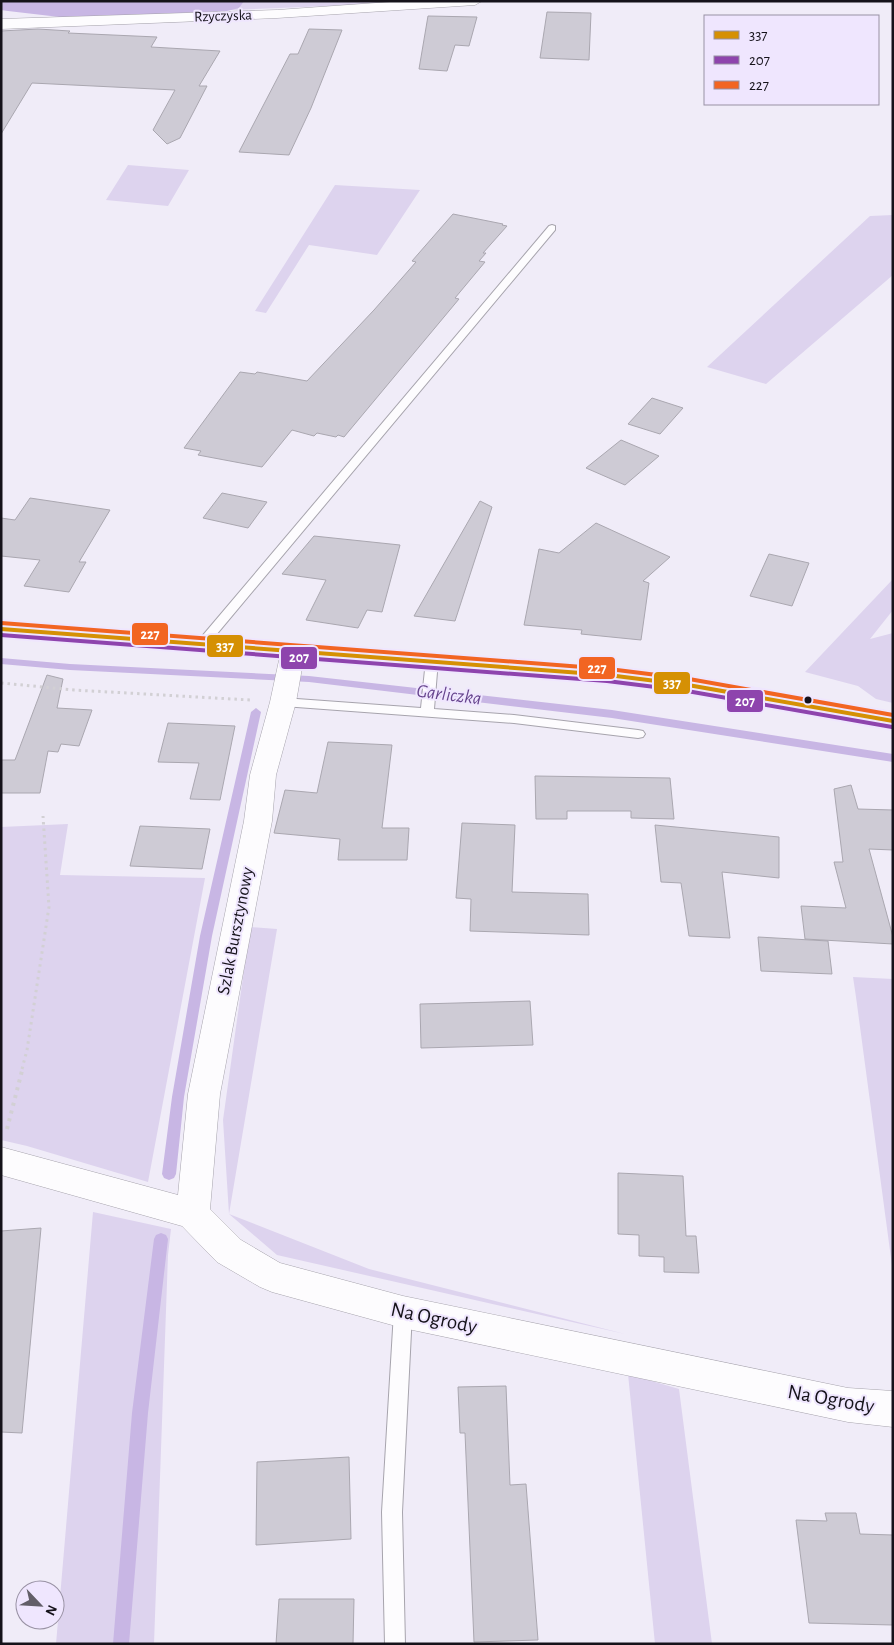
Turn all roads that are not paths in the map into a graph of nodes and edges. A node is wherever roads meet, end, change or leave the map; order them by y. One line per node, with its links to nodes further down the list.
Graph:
1 (475, 1): 2 (street, Rzyczyska)
2 (1, 24)
3 (552, 228): 5 (lane)
4 (1, 629): 5 (street)
5 (202, 644): 7 (street)
6 (430, 669): 7 (street); 8 (lane); 9 (street)
7 (288, 679): 8 (lane); 12 (street, Szlak Bursztynowy)
8 (427, 709): 10 (lane)
9 (893, 720)
10 (638, 734)
11 (4, 1148): 12 (street, Na Ogrody)
12 (193, 1214): 13 (street, Na Ogrody)
13 (403, 1312): 14 (street, Na Ogrody); 15 (lane)
14 (893, 1409)
15 (395, 1644)

